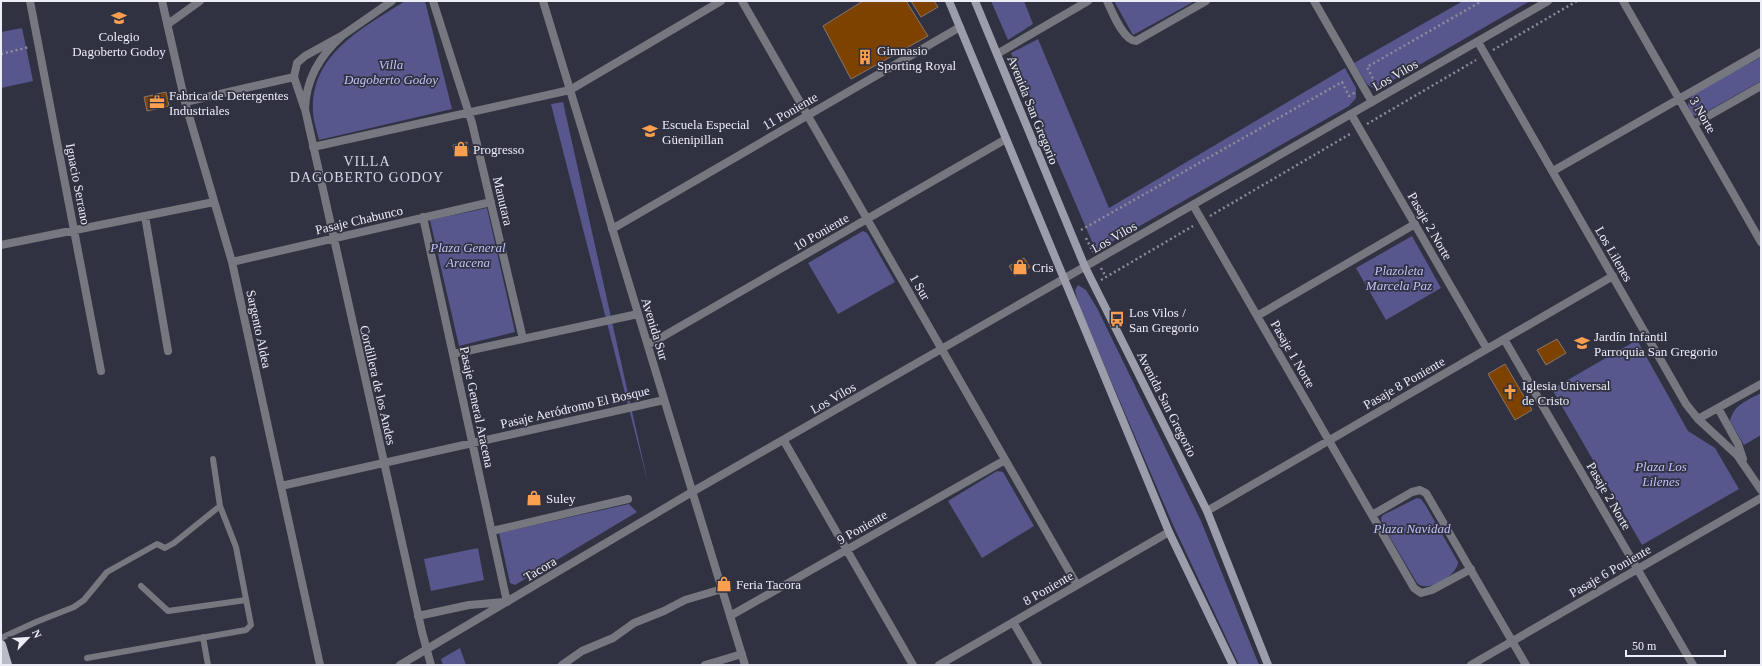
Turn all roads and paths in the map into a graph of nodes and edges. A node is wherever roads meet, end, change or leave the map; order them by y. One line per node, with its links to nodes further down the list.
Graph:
1 (30, 1): 23 (street, Ignacio Serrano)
2 (162, 1): 19 (street, Sargento Aldea)
3 (200, 1): 19 (street)
4 (392, 1): 21 (street)
5 (433, 1): 36 (street, Manutara)
6 (542, 1): 31 (street, Avenida Sur)
7 (721, 1): 31 (street)
8 (742, 1): 38 (street, 1 Sur)
9 (949, 1): 20 (main road)
10 (975, 1): 26 (main road, Avenida San Gregorio)
11 (1088, 1): 26 (street)
12 (1107, 1): 13 (street)
13 (1206, 1)
14 (1314, 1): 30 (street)
15 (1482, 1): 30 (path)
16 (1548, 1): 22 (street, Los Vilos)
17 (1577, 1): 27 (path)
18 (1623, 1): 32 (street, 3 Norte)
19 (168, 24): 33 (street, Sargento Aldea)
20 (960, 27): 38 (street, 11 Poniente); 41 (main road)
21 (343, 35): 28 (street); 35 (street, Cordillera de los Andes)
22 (1478, 42): 27 (street, Los Lilenes); 34 (street, Los Vilos)
23 (38, 44): 25 (path); 53 (street, Ignacio Serrano)
24 (1761, 52): 32 (street)
25 (1, 54)
26 (997, 54): 59 (main road, Avenida San Gregorio)
27 (1486, 54): 40 (path); 43 (street, Los Lilenes)
28 (294, 77): 33 (street); 35 (street, Cordillera de los Andes)
29 (1761, 86): 39 (street)
30 (1363, 87): 34 (street); 54 (path)
31 (570, 90): 36 (street); 52 (street, Avenida Sur)
32 (1679, 99): 39 (street, 3 Norte); 43 (street)
33 (185, 102): 44 (street, Sargento Aldea)
34 (1372, 102): 37 (street, Los Vilos)
35 (305, 109): 42 (street, Cordillera de los Andes)
36 (468, 112): 42 (street); 45 (street, Manutara)
37 (1351, 114): 40 (street, Pasaje 2 Norte); 46 (street, Los Vilos)
38 (808, 115): 49 (street, 1 Sur); 52 (street, 11 Poniente)
39 (1694, 124): 56 (street, 3 Norte)
40 (1359, 128): 50 (path); 51 (street, Pasaje 2 Norte)
41 (1006, 139): 49 (street, 10 Poniente); 61 (main road)
42 (313, 147): 55 (street, Cordillera de los Andes)
43 (1553, 171): 60 (street, Los Lilenes)
44 (214, 202): 47 (street); 58 (street, Sargento Aldea)
45 (491, 202): 48 (street, Pasaje Chabunco); 65 (street, Manutara)
46 (1193, 205): 50 (street, Pasaje 1 Norte); 59 (street, Los Vilos)
47 (145, 216): 53 (street); 70 (street)
48 (424, 217): 55 (street, Pasaje Chabunco); 71 (street, Pasaje General Aracena)
49 (867, 219): 67 (street, 10 Poniente); 69 (street, 1 Sur)
50 (1202, 221): 62 (path); 64 (street, Pasaje 1 Norte)
51 (1415, 224): 64 (street); 68 (street, Pasaje 2 Norte)
52 (612, 229): 63 (street, Avenida Sur)
53 (74, 230): 57 (street); 72 (street, Ignacio Serrano)
54 (1081, 230)
55 (333, 238): 58 (street, Pasaje Chabunco); 82 (street, Cordillera de los Andes)
56 (1761, 242)
57 (1, 245)
58 (232, 262): 84 (street, Sargento Aldea)
59 (1085, 267): 61 (street, Los Vilos); 62 (main road, Avenida San Gregorio)
60 (1613, 276): 66 (street, Pasaje 8 Poniente); 76 (street, Los Lilenes)
61 (1064, 279): 69 (street, Los Vilos); 93 (main road)
62 (1094, 284): 90 (main road, Avenida San Gregorio)
63 (638, 314): 65 (street); 67 (street, Avenida Sur)
64 (1257, 316): 77 (street, Pasaje 1 Norte)
65 (523, 339): 71 (street)
66 (1504, 339): 68 (street, Pasaje 8 Poniente); 96 (street, Pasaje 2 Norte)
67 (648, 346): 74 (street, Avenida Sur)
68 (1488, 349): 77 (street, Pasaje 8 Poniente)
69 (942, 350): 78 (street, Los Vilos); 81 (street, 1 Sur)
70 (168, 351)
71 (453, 354): 79 (street, Pasaje General Aracena)
72 (101, 371)
73 (1761, 384): 75 (street)
74 (664, 400): 79 (street, Pasaje Aeródromo El Bosque); 86 (street, Avenida Sur)
75 (1718, 408): 76 (street); 83 (street, Los Lilenes)
76 (1698, 420): 83 (street, Los Lilenes)
77 (1329, 440): 90 (street, Pasaje 8 Poniente); 91 (street, Pasaje 1 Norte)
78 (784, 441): 86 (street, Los Vilos); 94 (street)
79 (473, 443): 82 (street, Pasaje Aeródromo El Bosque); 92 (street, Pasaje General Aracena)
80 (213, 459): 89 (lane)
81 (1005, 460): 94 (street, 9 Poniente); 97 (street, 1 Sur)
82 (384, 463): 84 (street, Pasaje Aeródromo El Bosque); 102 (street, Cordillera de los Andes)
83 (1745, 464): 85 (street, Los Lilenes)
84 (281, 486): 114 (street, Sargento Aldea)
85 (1761, 490)
86 (692, 492): 99 (street, Avenida Sur); 101 (street, Tacora)
87 (1761, 498): 96 (street, Pasaje 6 Poniente)
88 (628, 499): 92 (street)
89 (220, 506): 100 (lane); 106 (lane)
90 (1207, 512): 124 (main road, Avenida San Gregorio)
91 (1372, 515): 95 (street, Pasaje 1 Norte); 95 (street)
92 (492, 531): 101 (street, Pasaje General Aracena)
93 (1169, 532): 97 (street, 8 Poniente); 123 (main road)
94 (847, 550): 103 (street, 9 Poniente); 120 (street)
95 (1471, 569): 107 (street)
96 (1637, 569): 107 (street, Pasaje 6 Poniente); 127 (street, Pasaje 2 Norte)
97 (1077, 585): 104 (street, 8 Poniente)
98 (141, 586): 100 (lane)
99 (722, 589): 103 (street, Avenida Sur); 117 (street)
100 (246, 600): 105 (lane)
101 (507, 602): 102 (street); 109 (street, Tacora)
102 (418, 616): 109 (street, Cordillera de los Andes)
103 (730, 616): 110 (street, Avenida Sur)
104 (1013, 622): 121 (street, 8 Poniente); 122 (street)
105 (203, 637): 111 (lane); 113 (lane)
106 (1, 638)
107 (1512, 641): 125 (street, Pasaje 6 Poniente); 126 (street)
108 (1, 645): 112 (main road)
109 (426, 650): 115 (street, Tacora); 116 (street, Cordillera de los Andes)
110 (742, 654): 118 (street); 119 (street, Avenida Sur)
111 (87, 658)
112 (7, 665)
113 (208, 665)
114 (320, 665)
115 (400, 665)
116 (431, 665)
117 (562, 665)
118 (705, 665)
119 (745, 665)
120 (913, 665)
121 (939, 665)
122 (1038, 665)
123 (1232, 665)
124 (1268, 665)
125 (1471, 665)
126 (1526, 665)
127 (1692, 665)

